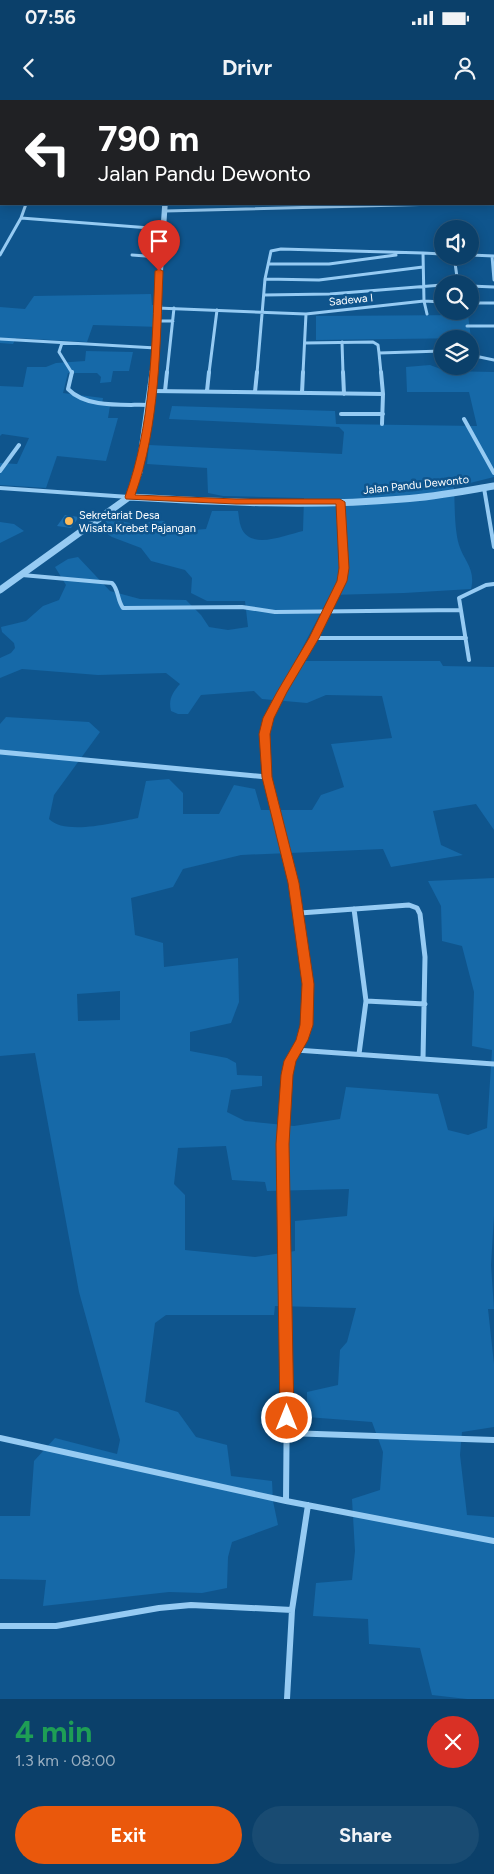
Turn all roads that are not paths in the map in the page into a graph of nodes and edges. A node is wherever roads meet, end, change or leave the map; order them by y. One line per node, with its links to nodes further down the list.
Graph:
1 (26, 205): 5 (street)
2 (165, 205): 4 (street)
3 (400, 205): 4 (street)
4 (165, 211): 6 (street)
5 (21, 218): 6 (street); 10 (street)
6 (163, 229): 14 (street)
7 (407, 253): 8 (street); 15 (street); 15 (street)
8 (423, 253): 9 (street); 16 (street)
9 (434, 254)
10 (0, 255)
11 (132, 255): 14 (street)
12 (479, 255): 13 (street)
13 (493, 256): 17 (street)
14 (160, 257): 29 (street)
15 (269, 264): 18 (street)
16 (423, 268): 18 (street); 20 (street)
17 (494, 272): 19 (street)
18 (265, 279): 24 (street)
19 (494, 280)
20 (424, 285): 21 (street); 24 (street); 25 (street)
21 (434, 285)
22 (479, 286): 23 (street)
23 (494, 287)
24 (264, 295): 32 (street)
25 (424, 301): 26 (street, Sadewa I); 33 (street, Sadewa I); 34 (street)
26 (434, 302)
27 (479, 303): 28 (street)
28 (494, 303)
29 (157, 308): 30 (street, Sadewa I); 35 (street)
30 (174, 308): 31 (street, Sadewa I); 36 (street)
31 (217, 310): 32 (street, Sadewa I); 50 (street)
32 (262, 312): 33 (street, Sadewa I); 51 (street)
33 (306, 314): 42 (street)
34 (427, 314)
35 (156, 321): 36 (street); 43 (street)
36 (173, 321): 49 (street)
37 (468, 326): 38 (street)
38 (494, 326)
39 (0, 339): 41 (street)
40 (342, 342): 42 (street); 45 (street); 53 (street)
41 (62, 343): 43 (street); 55 (street)
42 (306, 343): 52 (street)
43 (156, 348): 48 (street)
44 (434, 351): 45 (street)
45 (379, 353): 54 (street)
46 (479, 357): 47 (street)
47 (494, 360)
48 (152, 390): 49 (street); 55 (street)
49 (165, 391): 50 (street)
50 (207, 392): 51 (street)
51 (255, 392): 52 (street)
52 (302, 393): 53 (street)
53 (344, 394): 54 (street)
54 (383, 394): 57 (street)
55 (150, 405): 66 (street)
56 (341, 414): 57 (street)
57 (382, 414): 59 (street)
58 (464, 420): 62 (street)
59 (382, 424)
60 (18, 445): 61 (street)
61 (0, 471)
62 (494, 473)
63 (494, 486): 65 (street, Jalan Pandu Dewonto)
64 (0, 488): 66 (street)
65 (484, 488): 67 (street, Jalan Pandu Dewonto); 68 (street)
66 (130, 497): 67 (street, Jalan Pandu Dewonto); 69 (street)
67 (340, 502): 73 (street)
68 (494, 547)
69 (22, 575): 71 (street); 73 (street)
70 (494, 584): 72 (street)
71 (0, 590)
72 (461, 610): 73 (street); 75 (street)
73 (327, 611): 74 (street)
74 (314, 638): 75 (street); 78 (street)
75 (466, 638): 76 (street)
76 (469, 660)
77 (0, 752): 78 (street)
78 (267, 777): 80 (street)
79 (354, 909): 80 (street); 81 (street); 82 (street)
80 (300, 914): 83 (street)
81 (366, 1002): 82 (street); 84 (street)
82 (425, 1004): 85 (street)
83 (296, 1050): 84 (street); 87 (street)
84 (359, 1054): 85 (street)
85 (423, 1059): 86 (street)
86 (494, 1064)
87 (287, 1433): 89 (street); 90 (street)
88 (0, 1438): 90 (street)
89 (494, 1440)
90 (286, 1501): 91 (street)
91 (308, 1505): 92 (street); 93 (street)
92 (494, 1541)
93 (292, 1610): 94 (street); 95 (street)
94 (0, 1626)
95 (287, 1699)

